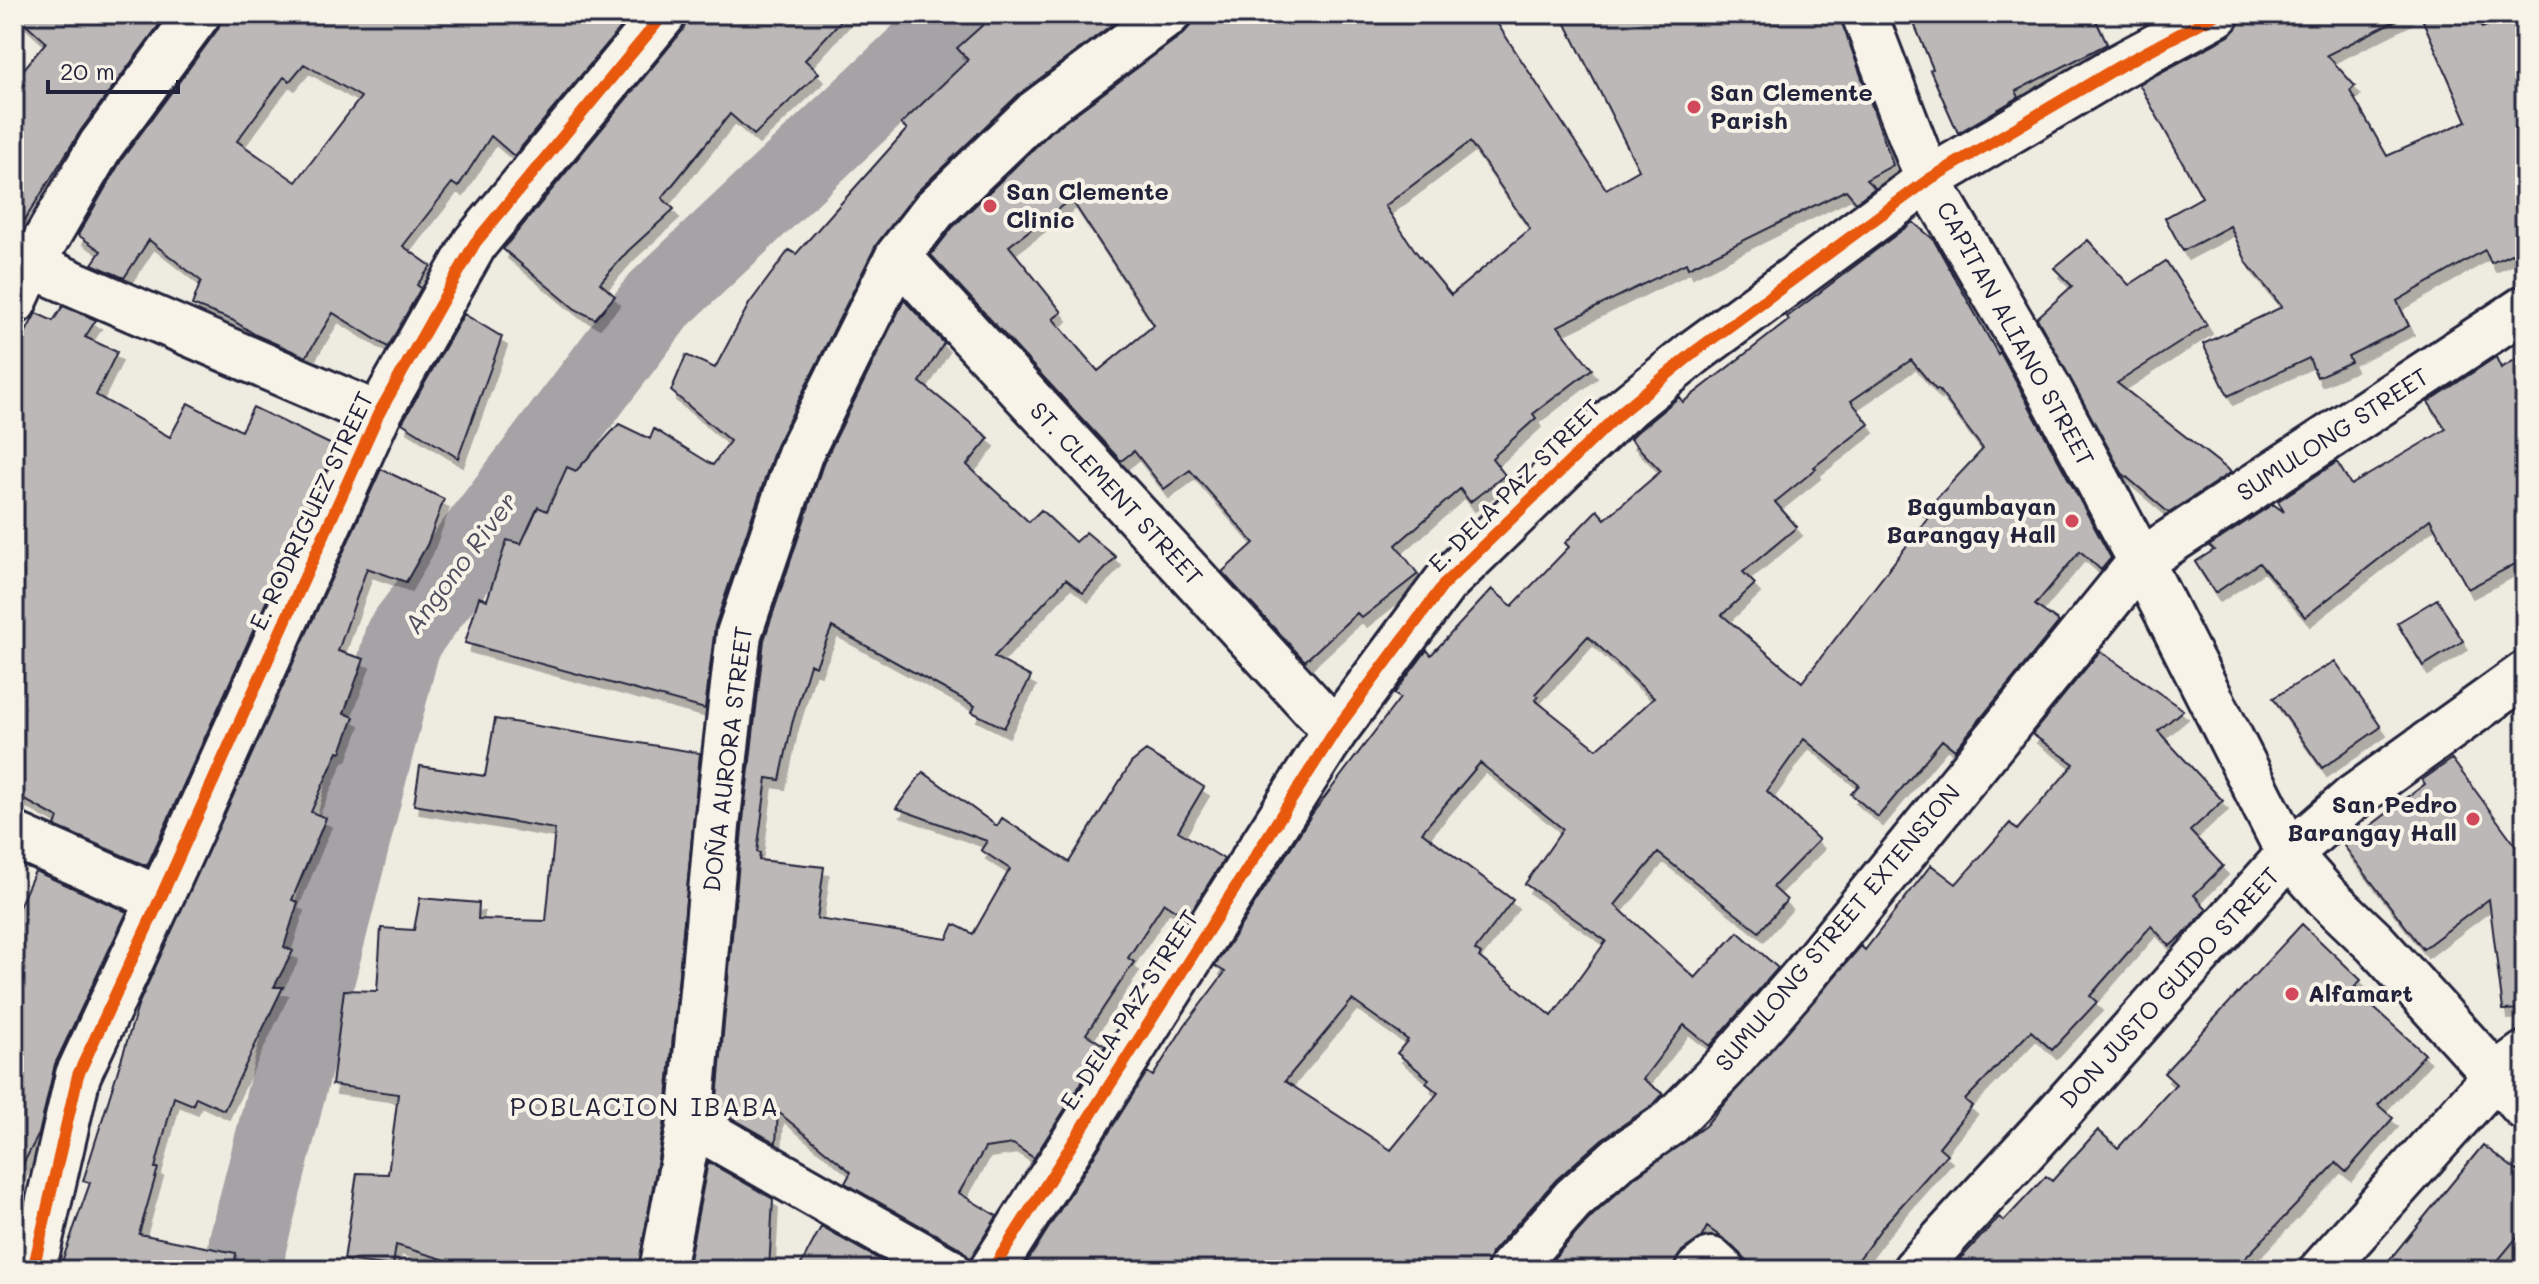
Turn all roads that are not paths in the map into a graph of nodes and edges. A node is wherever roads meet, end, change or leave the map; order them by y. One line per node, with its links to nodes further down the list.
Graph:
1 (198, 14): 8 (street)
2 (664, 14): 10 (street, E. RODRIGUEZ STREET)
3 (1168, 14): 7 (street, DOÑA AURORA STREET)
4 (1864, 14): 6 (street, CAPITAN ALIANO STREET)
5 (2217, 14): 6 (street, E. DELA PAZ STREET)
6 (1928, 180): 11 (street, CAPITAN ALIANO STREET); 13 (street, E. DELA PAZ STREET)
7 (898, 256): 13 (street, ST. CLEMENT STREET); 19 (street, DOÑA AURORA STREET)
8 (23, 283): 10 (street)
9 (2525, 308): 11 (street, SUMULONG STREET)
10 (378, 415): 16 (street, E. RODRIGUEZ STREET)
11 (2141, 561): 15 (street, CAPITAN ALIANO STREET); 24 (street, SUMULONG STREET EXTENSION)
12 (2525, 674): 15 (street, DON JUSTO GUIDO STREET)
13 (1335, 731): 23 (street, E. DELA PAZ STREET)
14 (14, 835): 16 (street)
15 (2289, 854): 17 (street, CAPITAN ALIANO STREET); 27 (street, DON JUSTO GUIDO STREET)
16 (160, 899): 20 (street, E. RODRIGUEZ STREET)
17 (2511, 1064): 18 (street, CAPITAN ALIANO STREET); 28 (street)
18 (2525, 1108)
19 (690, 1123): 21 (street, DOÑA AURORA STREET); 22 (street)
20 (27, 1264)
21 (662, 1270)
22 (948, 1270)
23 (992, 1270)
24 (1510, 1270)
25 (1698, 1270): 26 (street)
26 (1722, 1270)
27 (1915, 1270)
28 (2322, 1270)

